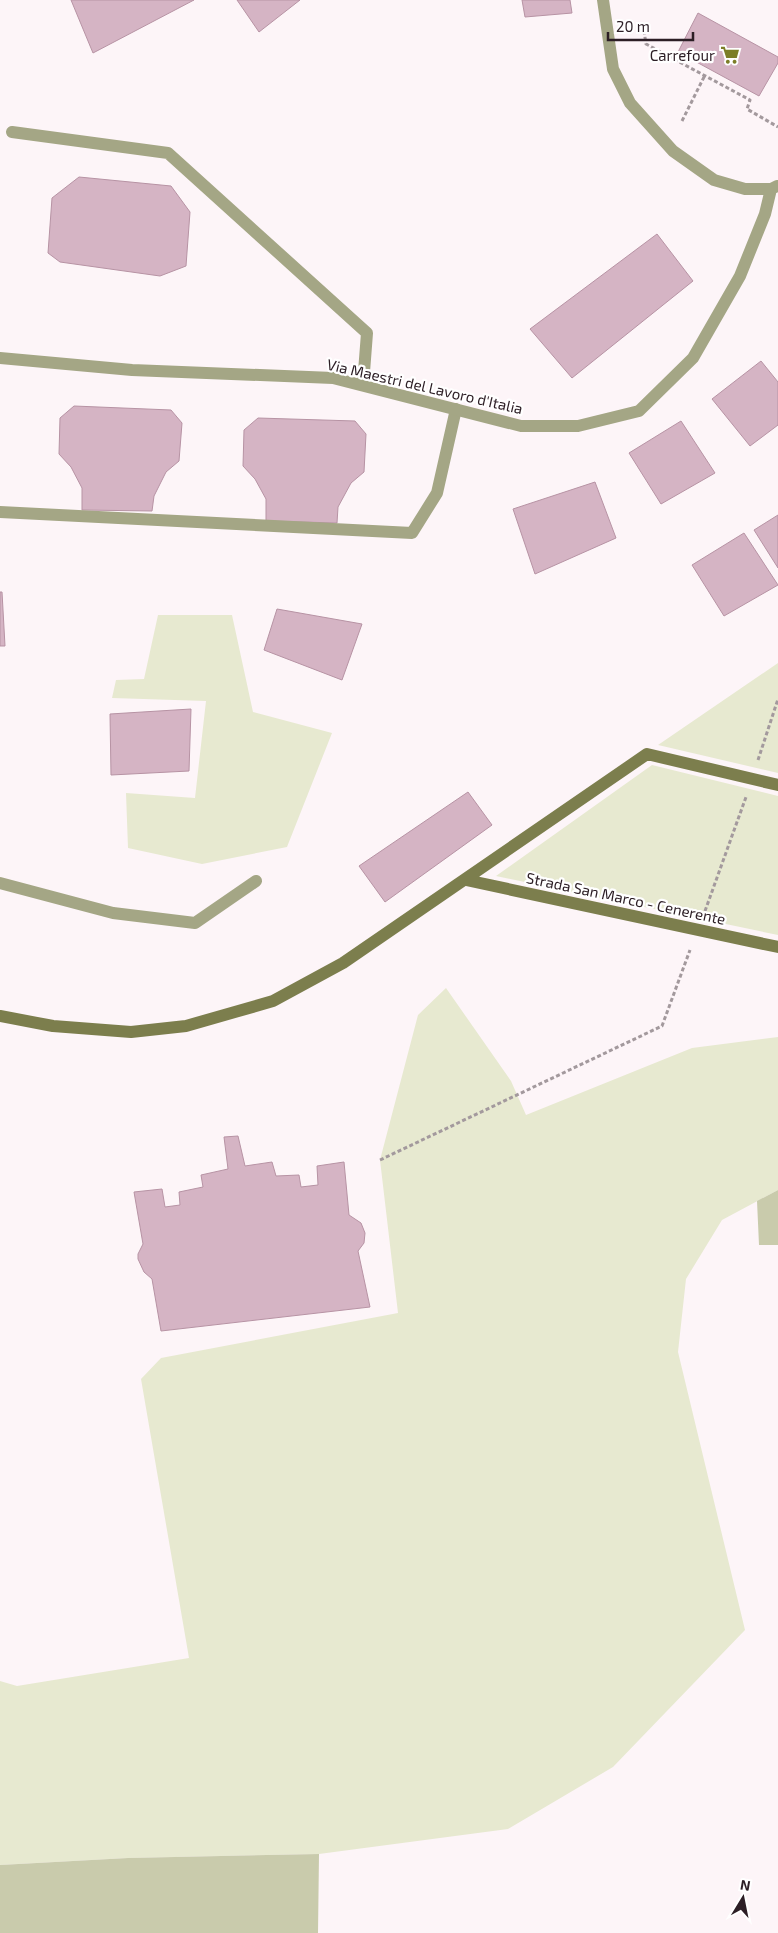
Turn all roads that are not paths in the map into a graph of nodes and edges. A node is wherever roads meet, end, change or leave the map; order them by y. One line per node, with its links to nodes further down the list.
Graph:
1 (603, 0): 3 (street)
2 (12, 132): 5 (street)
3 (774, 187): 6 (street, Via Maestri del Lavoro d'Italia)
4 (0, 358): 5 (street, Via Maestri del Lavoro d'Italia)
5 (363, 385): 6 (street, Via Maestri del Lavoro d'Italia)
6 (456, 409): 7 (street)
7 (0, 512)
8 (778, 785): 9 (main road)
9 (466, 880): 12 (main road, Strada San Marco - Cenerente); 13 (main road)
10 (256, 881): 11 (street)
11 (0, 883)
12 (778, 947)
13 (0, 1016)

